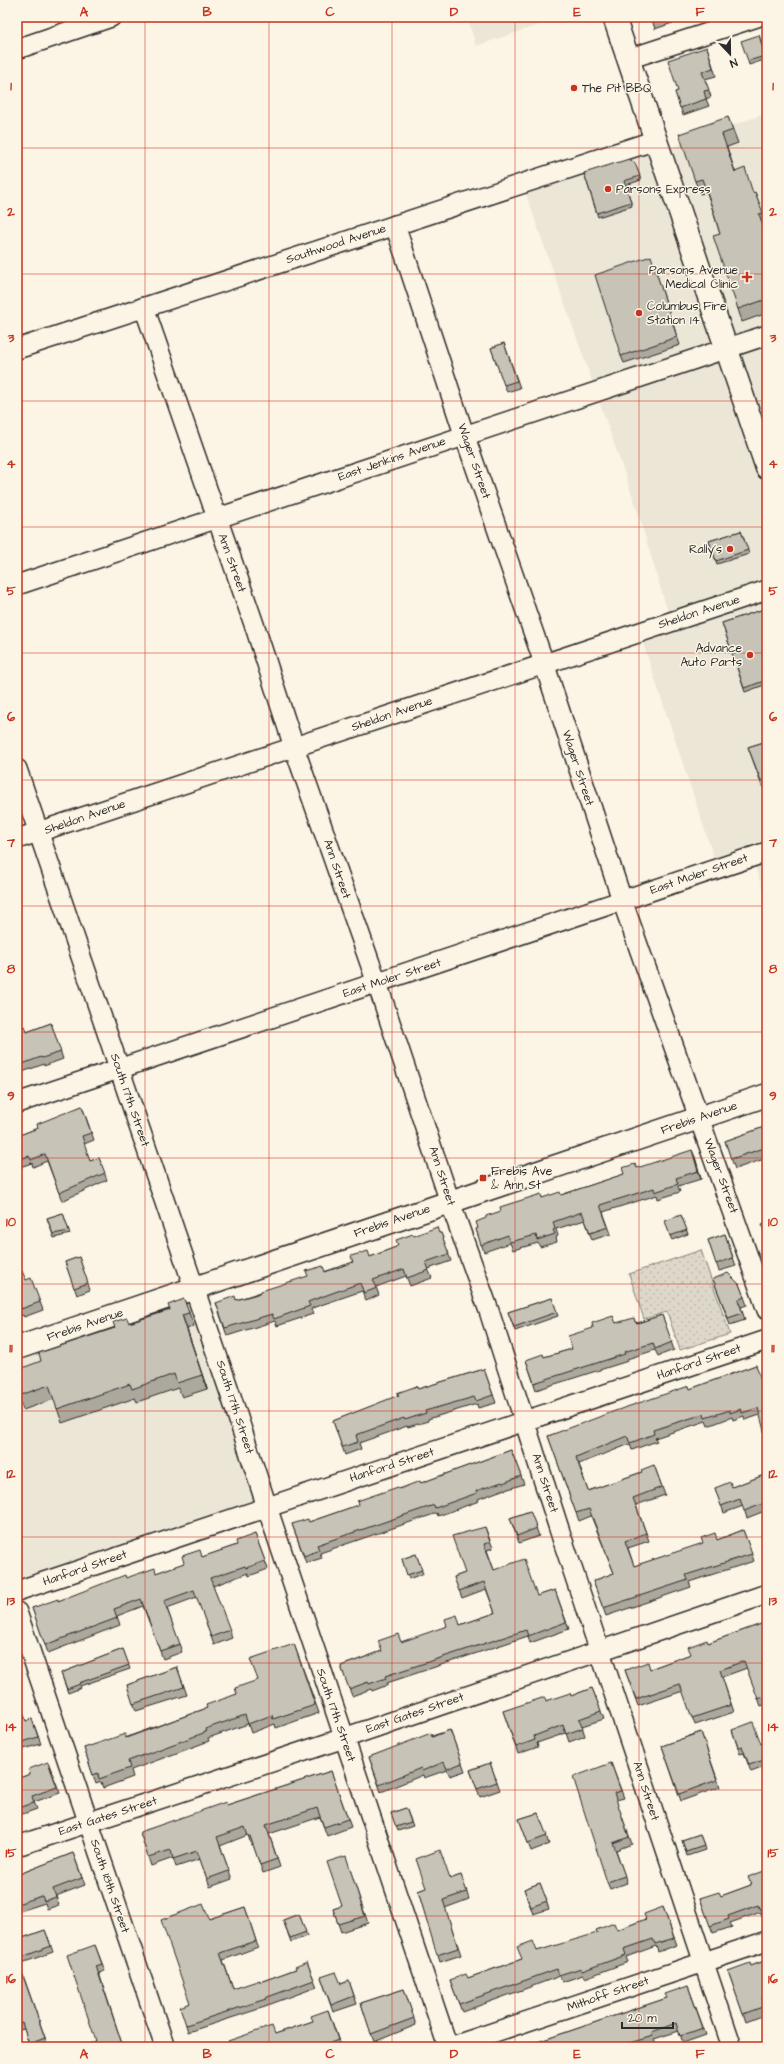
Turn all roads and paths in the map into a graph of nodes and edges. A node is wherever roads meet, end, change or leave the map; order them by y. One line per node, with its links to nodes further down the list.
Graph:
1 (111, 17): 4 (street)
2 (614, 17): 5 (main road)
3 (757, 17): 5 (street)
4 (18, 45)
5 (628, 59): 6 (main road)
6 (656, 140): 7 (street, Southwood Avenue); 10 (main road)
7 (394, 225): 8 (street, Southwood Avenue); 12 (street, Wager Street)
8 (144, 307): 11 (street, Southwood Avenue); 14 (street, Ann Street)
9 (767, 335): 10 (street, East Jenkins Avenue)
10 (727, 348): 12 (street, East Jenkins Avenue); 13 (main road)
11 (17, 350)
12 (464, 434): 14 (street, East Jenkins Avenue); 17 (street, Wager Street)
13 (767, 468)
14 (216, 517): 15 (street, East Jenkins Avenue); 18 (street, Ann Street)
15 (17, 585)
16 (767, 590): 17 (street, Sheldon Avenue)
17 (544, 663): 18 (street, Sheldon Avenue); 23 (street, Wager Street)
18 (294, 747): 20 (street, Sheldon Avenue); 24 (street, Ann Street)
19 (17, 769): 20 (street, South 17th Street)
20 (38, 832): 21 (street, Sheldon Avenue); 25 (street, South 17th Street)
21 (17, 840)
22 (767, 852): 23 (street, East Moler Street)
23 (622, 900): 24 (street, East Moler Street); 28 (street, Wager Street)
24 (377, 983): 25 (street, East Moler Street); 29 (street, Ann Street)
25 (119, 1068): 27 (street, East Moler Street); 30 (street, South 17th Street)
26 (767, 1095): 28 (main road, Frebis Avenue)
27 (17, 1103)
28 (700, 1118): 29 (main road, Frebis Avenue); 31 (street, Wager Street)
29 (450, 1202): 30 (main road, Frebis Avenue); 34 (street, Ann Street)
30 (195, 1288): 33 (main road, Frebis Avenue); 35 (street, South 17th Street)
31 (767, 1310)
32 (767, 1340): 34 (street, Hanford Street)
33 (17, 1348)
34 (525, 1421): 35 (street, Hanford Street); 39 (street, Ann Street)
35 (267, 1507): 36 (street, Hanford Street); 40 (street, South 17th Street)
36 (17, 1591)
37 (767, 1594): 39 (street, East Gates Street)
38 (17, 1612): 41 (street, South 18th Street)
39 (600, 1650): 40 (street, East Gates Street); 44 (street, Ann Street)
40 (344, 1737): 41 (street, East Gates Street); 46 (street, South 17th Street)
41 (88, 1822): 42 (street, East Gates Street); 45 (street, South 18th Street)
42 (17, 1846)
43 (767, 1941): 44 (street, Mithoff Street)
44 (704, 1962): 46 (street, Mithoff Street); 47 (street, Ann Street)
45 (165, 2047)
46 (449, 2047)
47 (732, 2047)

